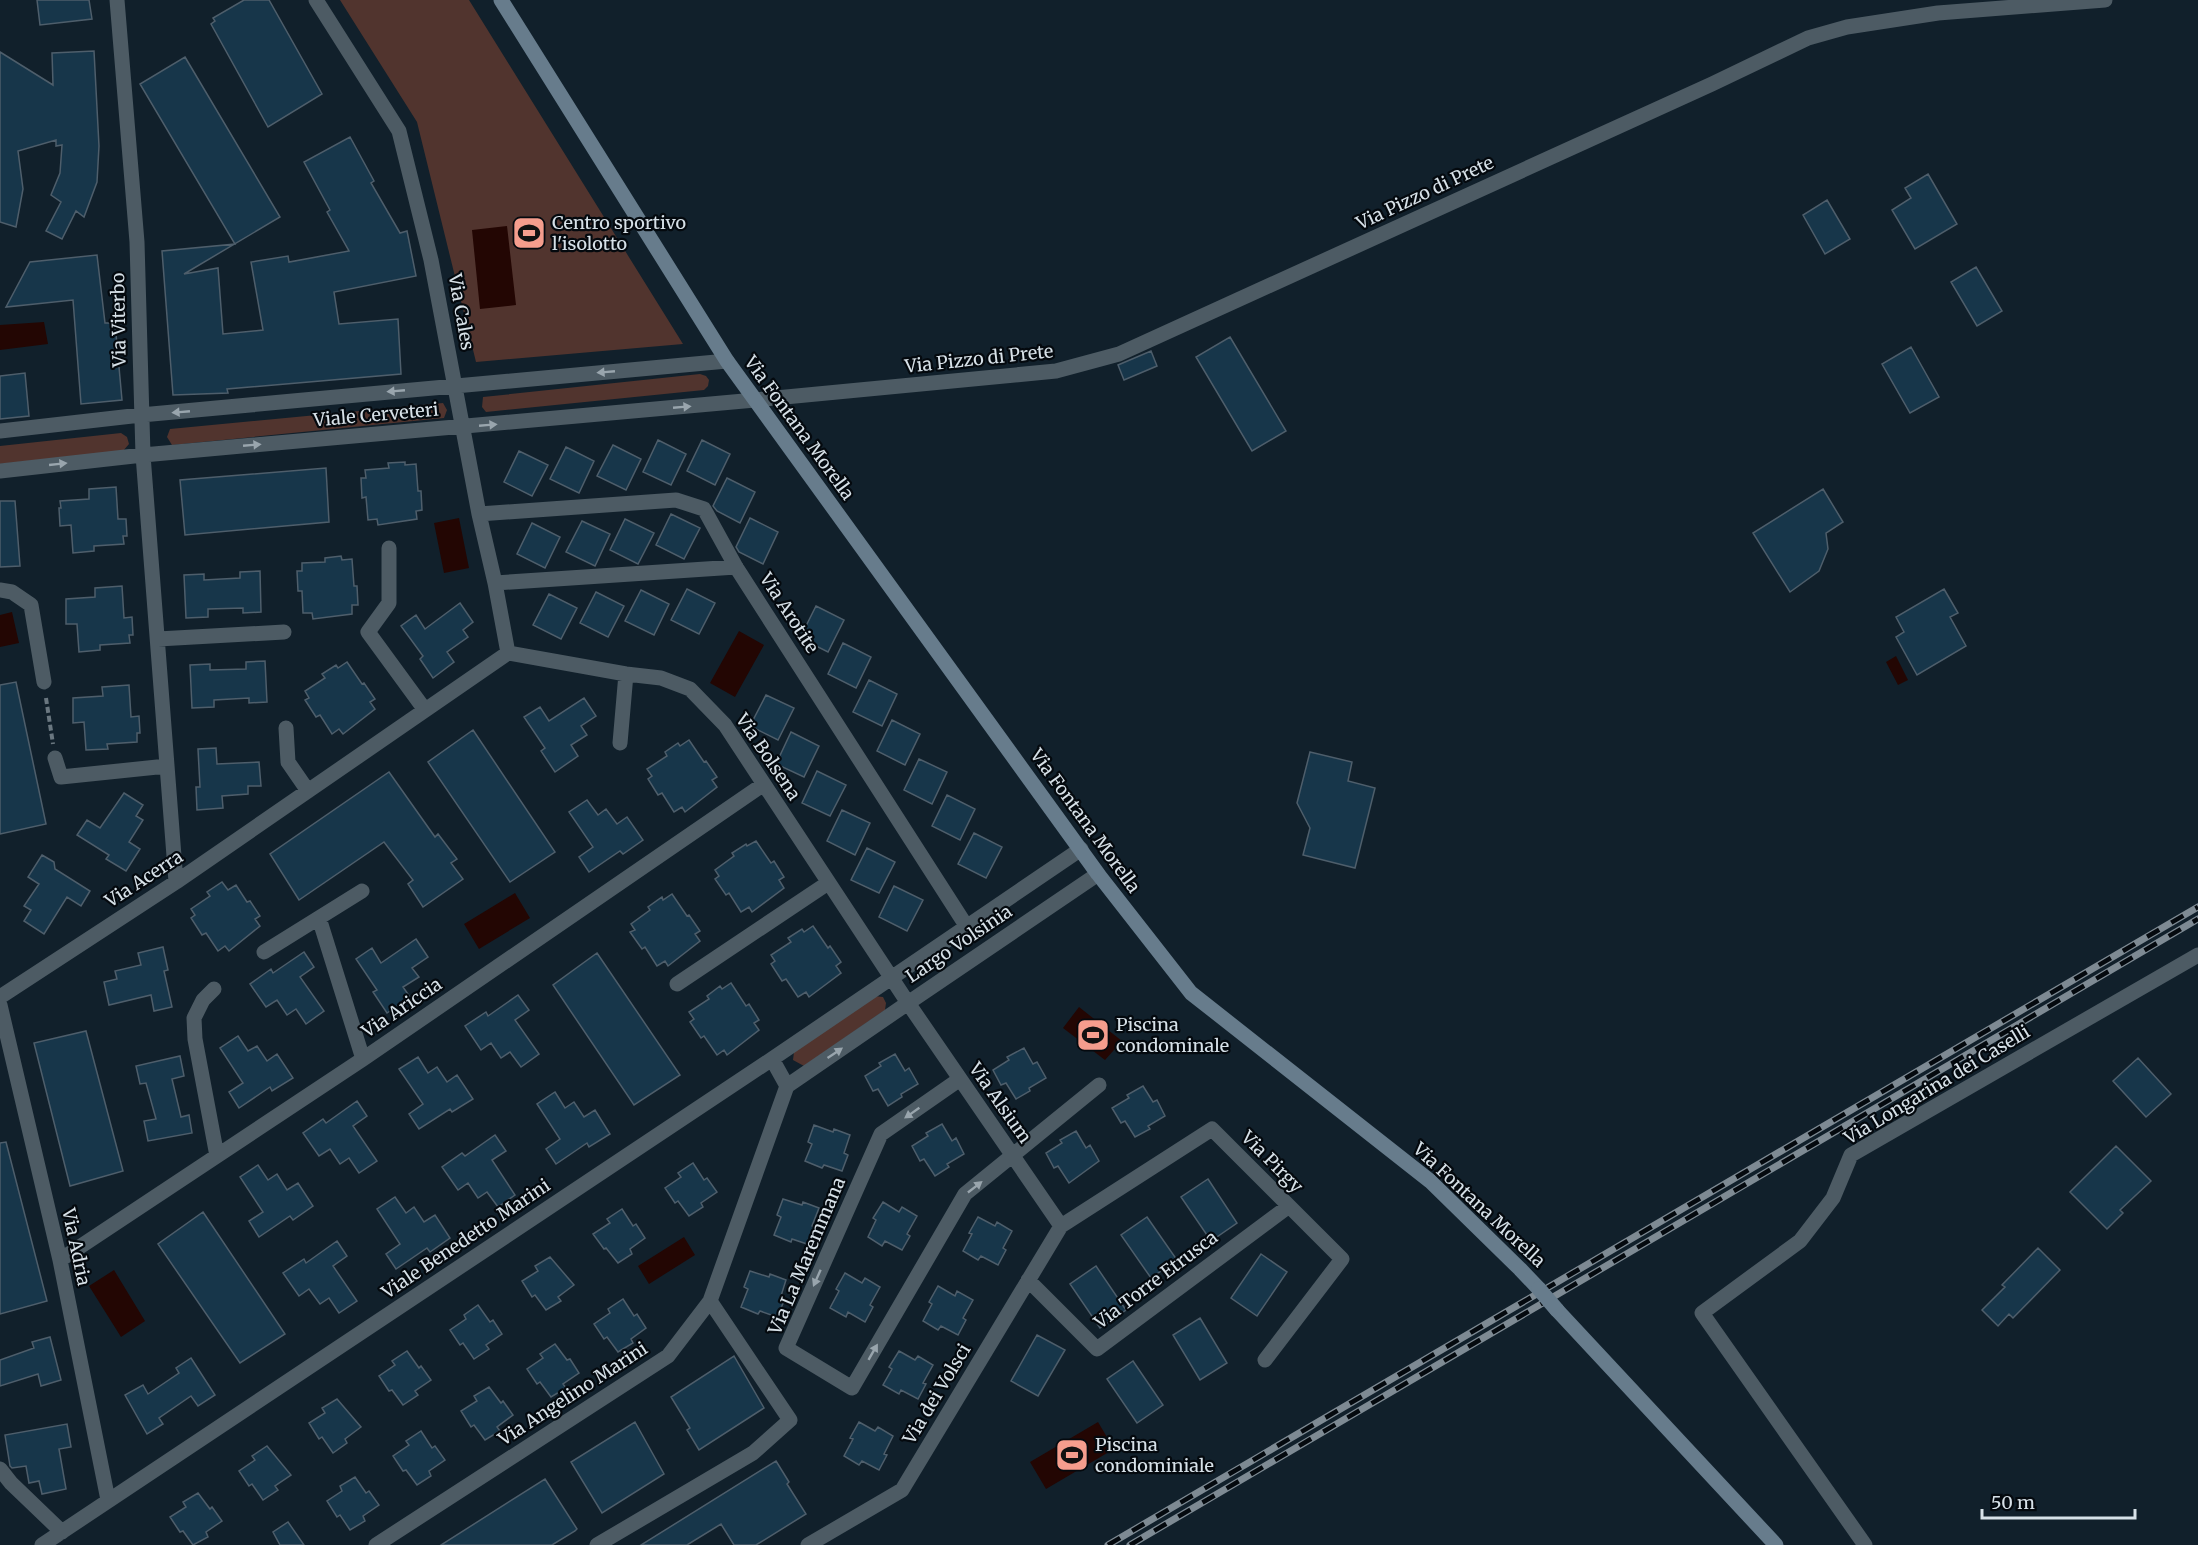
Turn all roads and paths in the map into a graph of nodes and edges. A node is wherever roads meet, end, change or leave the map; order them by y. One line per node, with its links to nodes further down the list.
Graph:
1 (117, 0): 8 (street, Via Viterbo)
2 (316, 0): 6 (street, Via Cales)
3 (501, 0): 5 (street, Via Fontana Morella)
4 (2105, 0): 7 (street, Via Pizzo di Prete)
5 (727, 361): 6 (street, Viale Cerveteri, one-way to 6); 7 (street, Via Fontana Morella)
6 (454, 386): 8 (street, Viale Cerveteri, one-way to 8); 9 (street, Via Cales)
7 (755, 400): 9 (street, Viale Cerveteri, one-way to 7); 30 (street, Via Fontana Morella)
8 (141, 415): 10 (street, Viale Cerveteri); 11 (street, Via Viterbo)
9 (463, 427): 11 (street, Viale Cerveteri, one-way to 9); 13 (street, Via Cales)
10 (0, 431)
11 (143, 455): 12 (street, Viale Cerveteri, one-way to 11); 19 (street, Via Viterbo)
12 (0, 471)
13 (479, 514): 15 (street, Via Arotite); 16 (street, Via Cales)
14 (389, 548): 23 (street)
15 (736, 567): 16 (street); 36 (street, Via Arotite)
16 (495, 583): 20 (street, Via Cales)
17 (0, 590): 22 (street)
18 (284, 632): 19 (street)
19 (158, 639): 27 (street, Via Viterbo)
20 (508, 653): 21 (street, Via Bolsena); 23 (street, Via Acerra)
21 (626, 674): 25 (street); 28 (street, Via Bolsena)
22 (44, 682): 26 (path)
23 (425, 710): 29 (street, Via Acerra)
24 (286, 728): 29 (street)
25 (620, 743)
26 (55, 758): 27 (street)
27 (167, 766): 32 (street, Via Viterbo)
28 (764, 784): 33 (street, Via Bolsena); 45 (street, Via Ariccia)
29 (308, 791): 32 (street, Via Acerra)
30 (1081, 849): 31 (street, Via Fontana Morella); 36 (street, Largo Volsinia)
31 (1098, 874): 43 (street, Largo Volsinia); 65 (street, Via Fontana Morella, bridge)
32 (176, 882): 42 (street, Via Acerra)
33 (828, 883): 39 (street, Via Bolsena); 40 (street)
34 (362, 891): 35 (street)
35 (319, 918): 37 (street); 45 (street)
36 (967, 927): 39 (street, Largo Volsinia)
37 (264, 952)
38 (2198, 955): 66 (street, Via Longarina dei Caselli)
39 (892, 977): 43 (street, Largo Volsinia); 46 (street, Viale Benedetto Marini)
40 (677, 984)
41 (214, 989): 50 (street)
42 (0, 997)
43 (908, 1003): 47 (street, Via Alsium); 49 (street, one-way to 43)
44 (0, 1005): 54 (street, Via Adria)
45 (363, 1059): 50 (street, Via Ariccia)
46 (772, 1059): 49 (street); 59 (street, Viale Benedetto Marini)
47 (960, 1079): 51 (street, Via Alsium); 51 (street, Via La Maremmana, one-way to 51)
48 (1099, 1085): 51 (street)
49 (786, 1086): 56 (street, Via Angelino Marini)
50 (217, 1156): 54 (street, Via Ariccia)
51 (1013, 1156): 53 (street, Via Alsium)
52 (1289, 1206): 53 (street, Via Pirgy); 55 (street, Via Torre Etrusca); 57 (street, Via Pirgy)
53 (1061, 1226): 55 (street, Via dei Volsci)
54 (60, 1260): 59 (street, Via Adria)
55 (1028, 1280): 64 (street, Via dei Volsci)
56 (710, 1301): 62 (street, Via Angelino Marini); 63 (street)
57 (1265, 1360)
58 (0, 1469): 60 (street)
59 (108, 1500): 60 (street, Viale Benedetto Marini)
60 (62, 1532): 61 (street, Viale Benedetto Marini)
61 (42, 1545)
62 (376, 1545)
63 (597, 1545)
64 (808, 1545)
65 (1776, 1545)
66 (1864, 1545)

